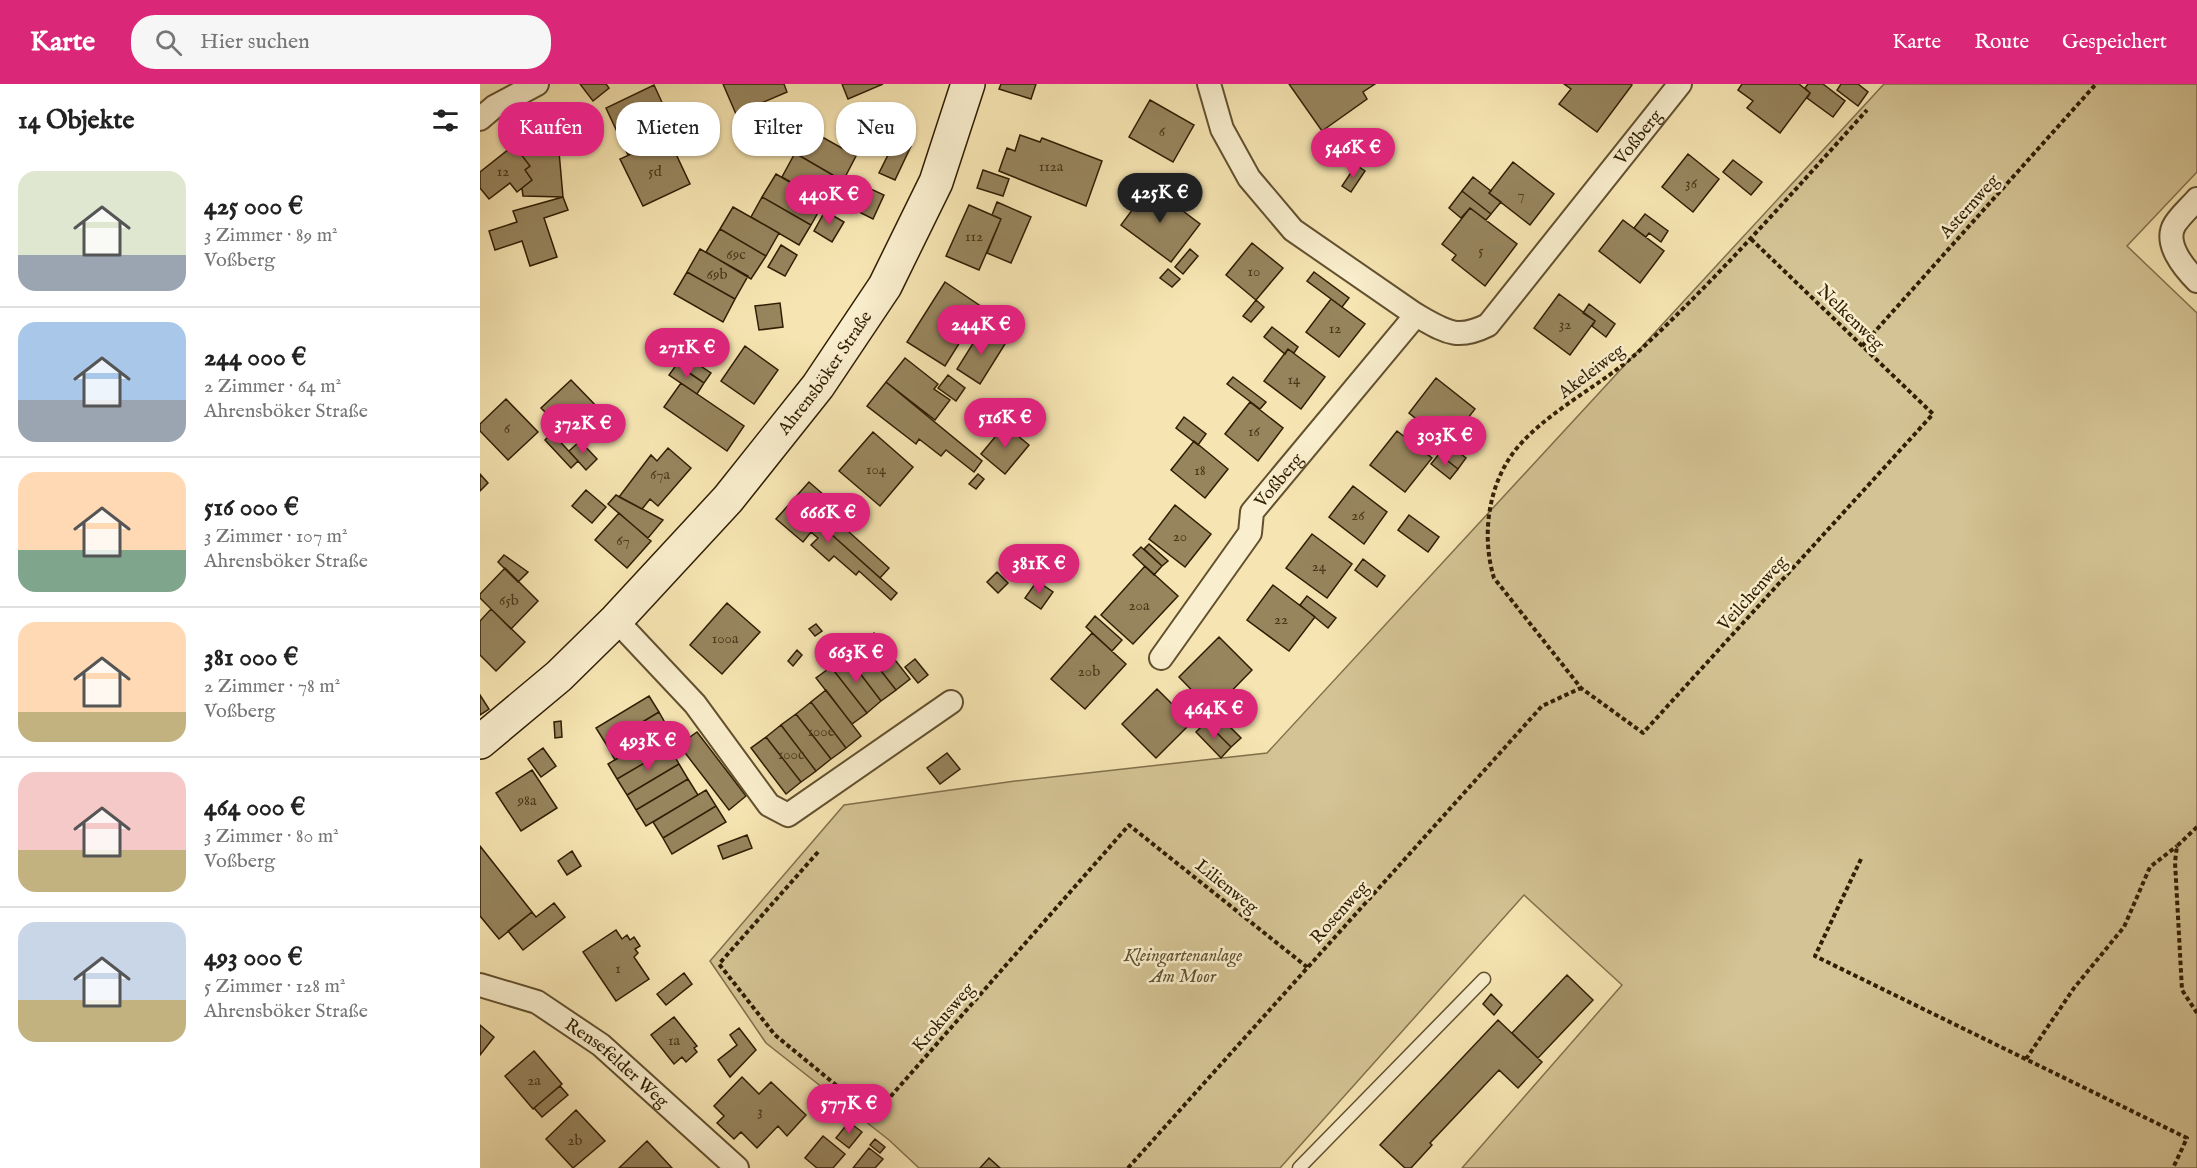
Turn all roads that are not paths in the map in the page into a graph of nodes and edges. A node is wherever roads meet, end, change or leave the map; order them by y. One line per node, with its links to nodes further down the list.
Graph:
1 (537, 84): 5 (street)
2 (968, 84): 9 (street, Ahrensböker Straße)
3 (1209, 84): 8 (street, Voßberg)
4 (1680, 84): 8 (street, Voßberg)
5 (480, 118)
6 (2197, 199): 7 (street)
7 (2197, 281)
8 (1416, 315): 10 (street, Voßberg)
9 (616, 620): 11 (street); 12 (street, Ahrensböker Straße)
10 (1161, 658)
11 (951, 702)
12 (480, 742)
13 (1484, 979): 16 (lane)
14 (480, 985): 15 (street, Rensefelder Weg)
15 (737, 1168)
16 (1299, 1168)

